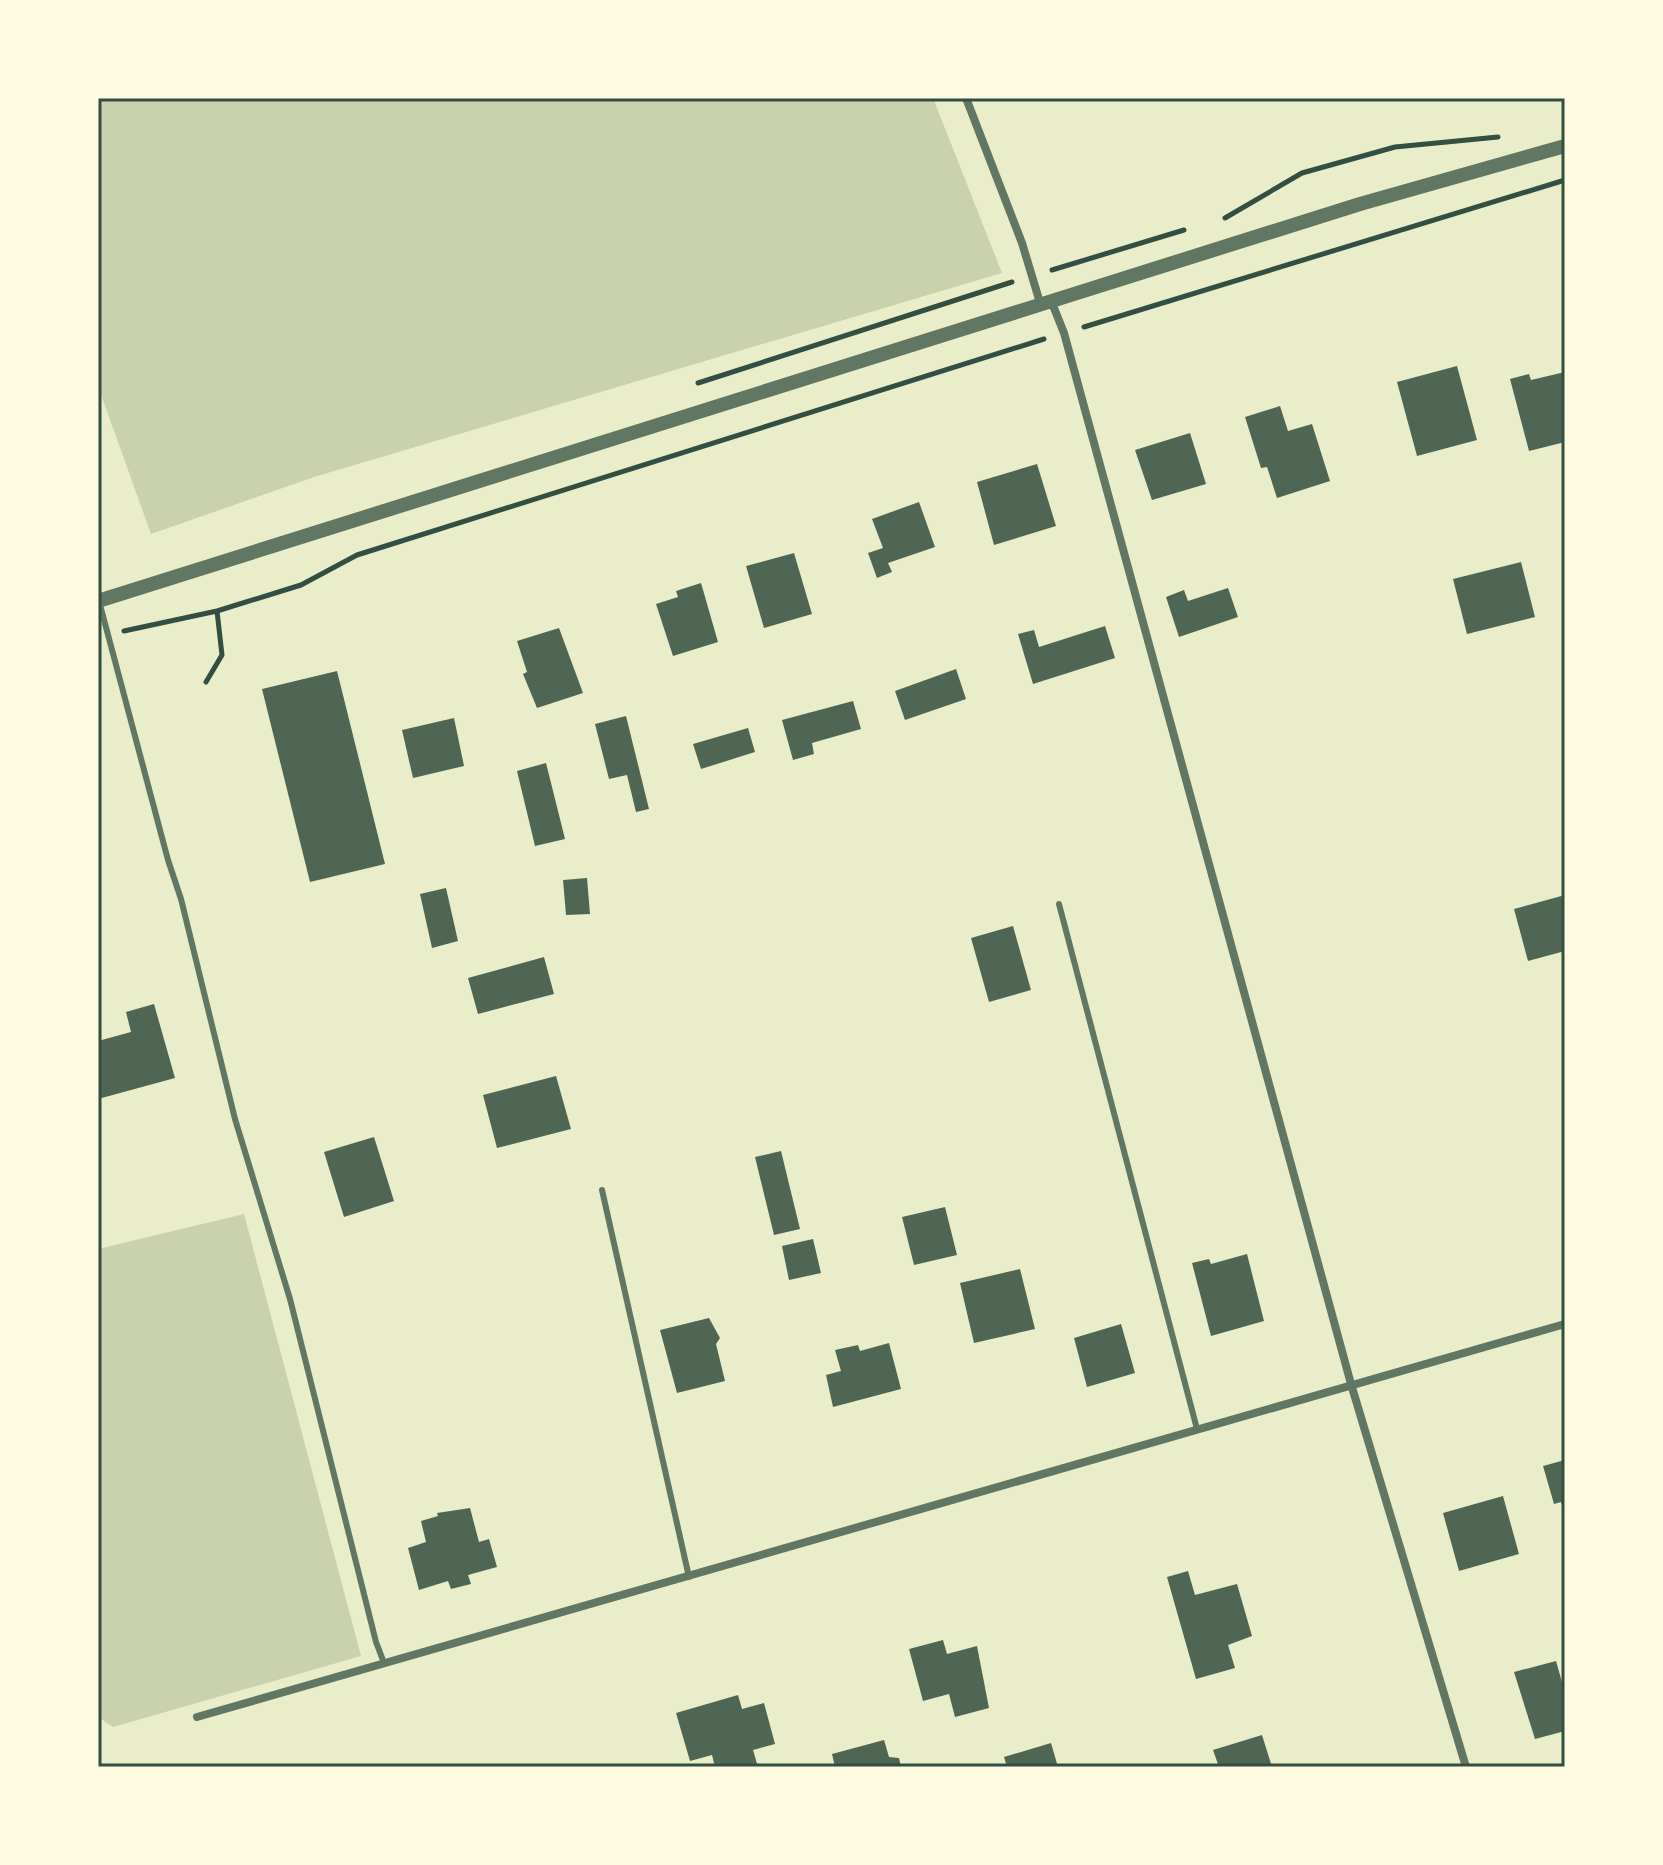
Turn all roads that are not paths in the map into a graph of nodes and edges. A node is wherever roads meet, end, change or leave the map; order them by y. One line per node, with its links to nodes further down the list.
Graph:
1 (966, 98): 3 (street)
2 (1565, 146): 3 (street)
3 (1047, 304): 4 (street); 8 (street)
4 (98, 601): 11 (lane)
5 (1059, 904): 9 (lane)
6 (602, 1190): 10 (lane)
7 (1565, 1324): 8 (street)
8 (1351, 1384): 9 (street); 13 (street)
9 (1197, 1429): 10 (street)
10 (689, 1577): 11 (street)
11 (384, 1663): 12 (street)
12 (197, 1717)
13 (1466, 1767)

